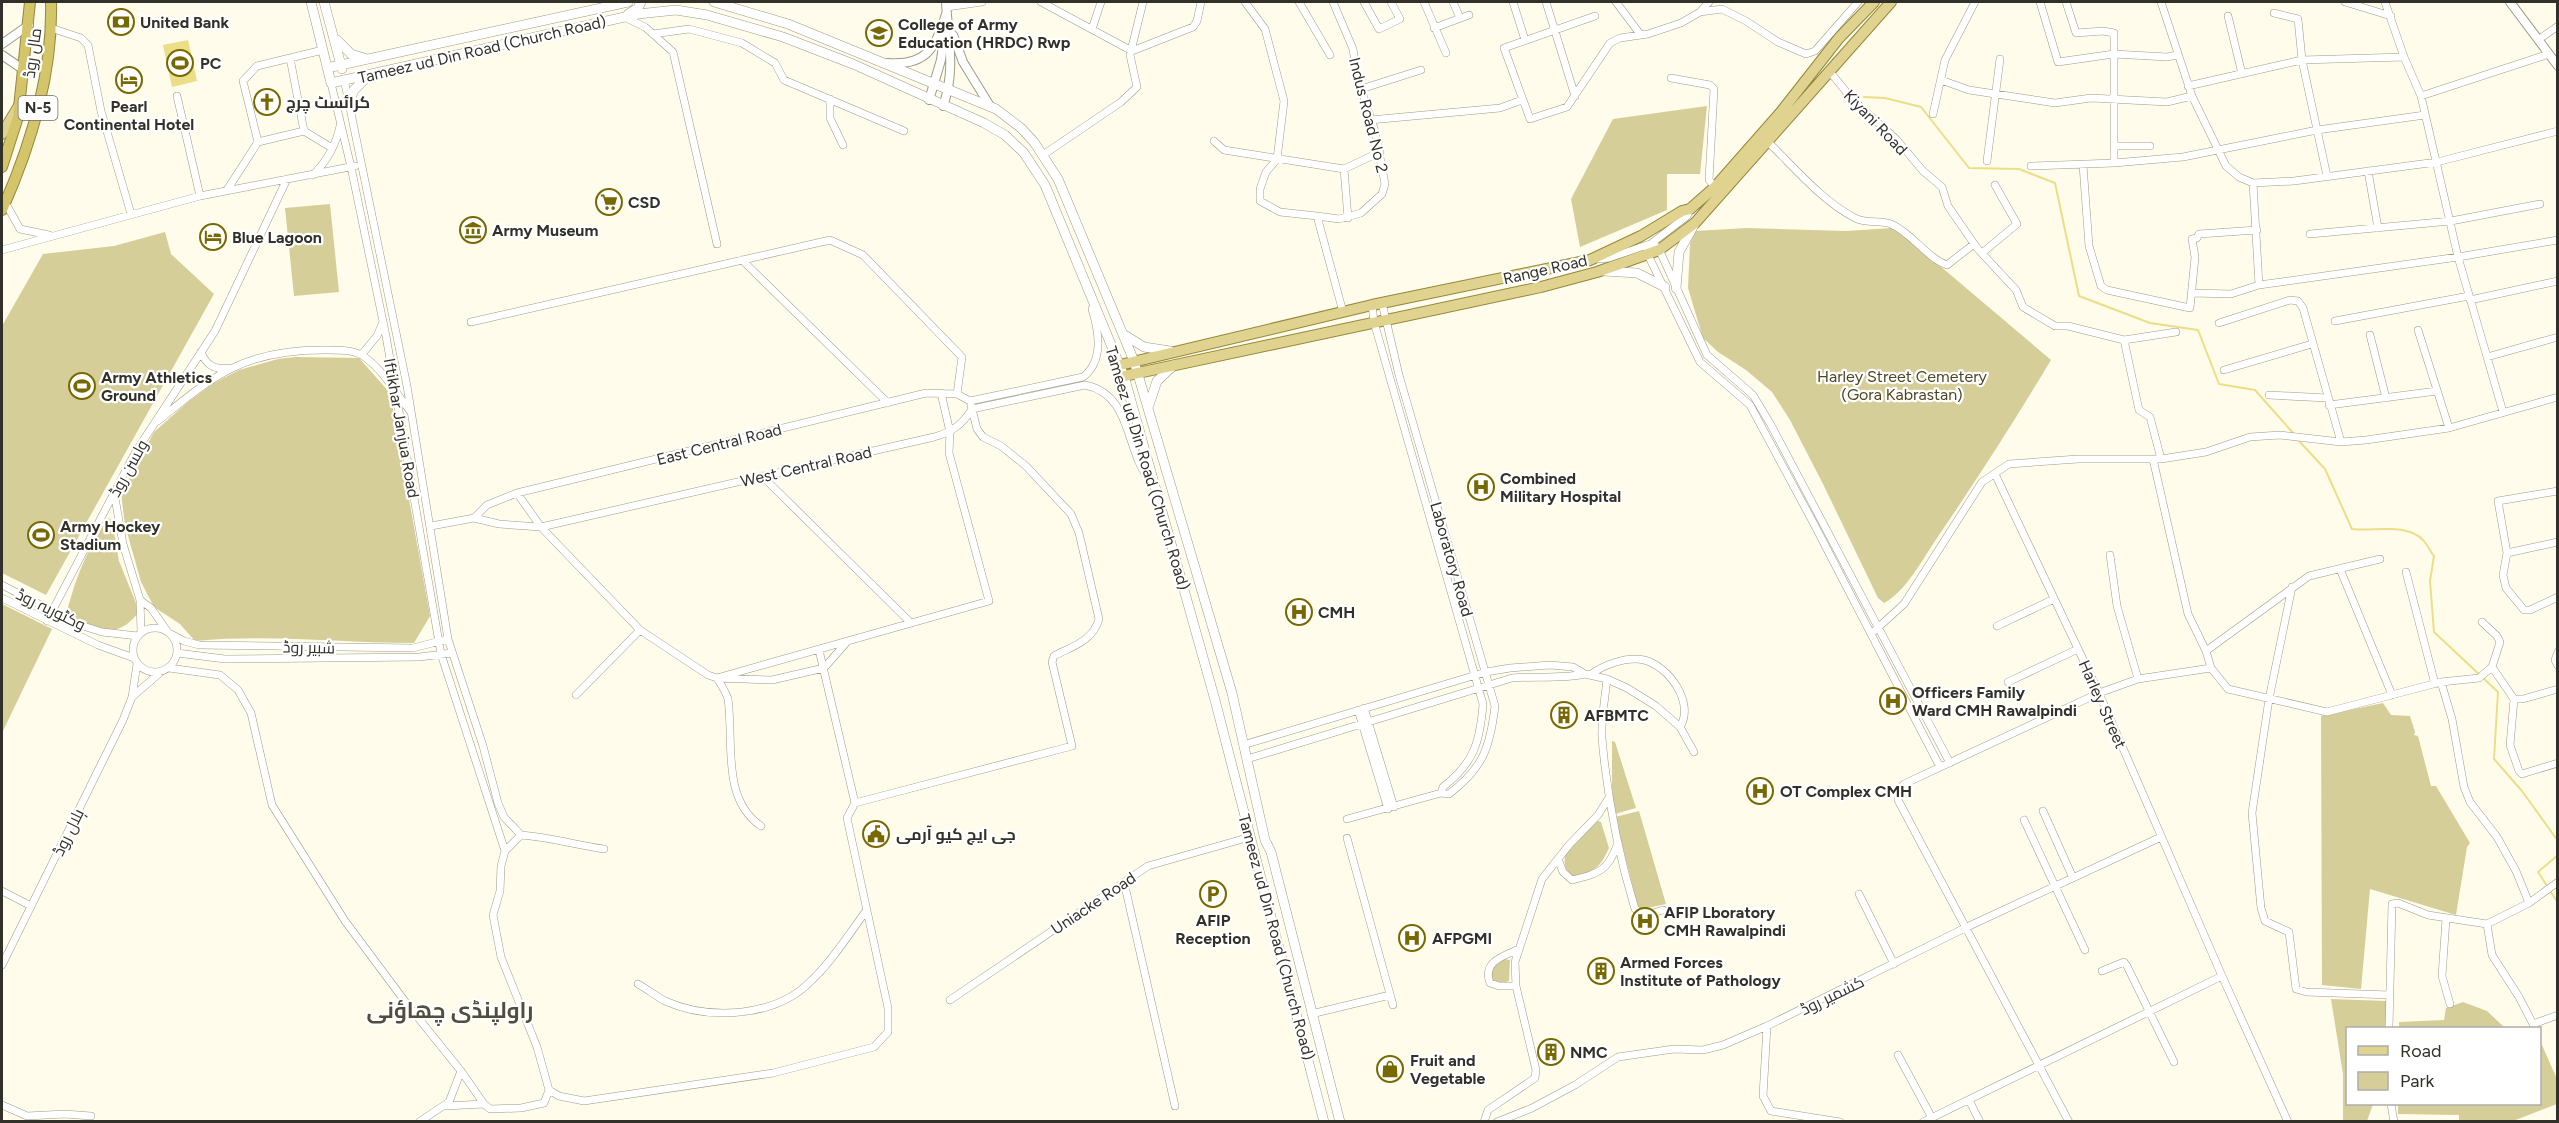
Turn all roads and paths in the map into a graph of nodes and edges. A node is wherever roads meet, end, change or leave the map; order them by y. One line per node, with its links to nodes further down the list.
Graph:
1 (30, 2): 44 (highway, مال روڈ / N-5)
2 (51, 2): 46 (highway, مال روڈ / N-5)
3 (311, 2): 56 (main road, Iftikhar Janjua Road)
4 (324, 2): 52 (main road, Iftikhar Janjua Road)
5 (628, 2): 66 (main road, Tameez ud Din Road (Church Road))
6 (714, 2): 69 (main road, Tameez ud Din Road (Church Road))
7 (982, 2): 34 (street)
8 (1041, 2): 48 (street)
9 (1101, 2): 48 (street)
10 (1143, 2): 57 (street)
11 (1201, 2): 57 (street)
12 (1245, 2): 118 (street)
13 (1299, 2): 62 (street)
14 (1333, 2): 84 (street, Indus Road No 2)
15 (1364, 2): 16 (street)
16 (1391, 2)
17 (1425, 2): 47 (street)
18 (1453, 2): 43 (street)
19 (1513, 2): 53 (street)
20 (1546, 2): 49 (street)
21 (1616, 2): 51 (street)
22 (1709, 2): 36 (street)
23 (1858, 2): 36 (street)
24 (1874, 2): 135 (main road, Range Road)
25 (1891, 2): 75 (main road)
26 (1975, 2): 80 (street)
27 (2040, 2): 59 (street)
28 (2066, 2): 59 (street)
29 (2161, 2): 63 (street)
30 (2345, 2): 41 (street)
31 (2385, 2): 41 (street)
32 (2510, 2): 54 (street)
33 (639, 3): 35 (main road); 42 (main road)
34 (946, 7): 69 (street); 82 (street); 85 (street); 98 (street)
35 (652, 12): 42 (main road, Tameez ud Din Road (Church Road)); 93 (main road, Tameez ud Din Road (Church Road))
36 (1700, 12): 51 (street)
37 (2274, 13): 68 (street)
38 (1469, 15): 43 (street)
39 (1594, 16): 49 (street)
40 (2228, 16): 77 (street)
41 (2391, 16): 64 (street)
42 (624, 17): 50 (street); 76 (main road, Tameez ud Din Road (Church Road))
43 (1460, 18): 47 (street)
44 (29, 25): 55 (street); 73 (highway, مال روڈ / N-5)
45 (2558, 26): 54 (street)
46 (51, 28): 139 (highway, مال روڈ / N-5); 141 (street)
47 (1434, 28): 58 (street)
48 (1092, 29): 57 (street)
49 (1555, 32): 53 (street); 88 (street)
50 (653, 34): 91 (street); 151 (street)
51 (1641, 34): 88 (street)
52 (333, 35): 66 (main road); 70 (main road, Iftikhar Janjua Road)
53 (1525, 40): 94 (street)
54 (2538, 40): 60 (street)
55 (2, 44)
56 (323, 50): 65 (street); 72 (main road, Iftikhar Janjua Road)
57 (1132, 51): 117 (street)
58 (1446, 53)
59 (2114, 54): 63 (street); 92 (street)
60 (2548, 54): 71 (street); 90 (street)
61 (2, 55): 73 (street)
62 (1330, 55)
63 (2177, 55): 83 (street)
64 (2404, 57): 68 (street); 90 (street)
65 (290, 58): 104 (street); 109 (street)
66 (368, 59): 70 (main road, Tameez ud Din Road (Church Road))
67 (2000, 59): 86 (street)
68 (2302, 60): 77 (street); 103 (street)
69 (885, 63): 82 (main road, Tameez ud Din Road (Church Road))
70 (341, 65): 72 (main road, Tameez ud Din Road (Church Road)); 79 (main road, Iftikhar Janjua Road)
71 (2558, 66)
72 (327, 68): 81 (main road, Iftikhar Janjua Road)
73 (24, 70): 95 (highway, مال روڈ / N-5)
74 (1421, 70): 84 (street)
75 (1830, 72): 110 (main road); 152 (street, Kiyani Road)
76 (371, 73): 79 (main road, Tameez ud Din Road (Church Road)); 96 (main road)
77 (2242, 74): 83 (street)
78 (1671, 78): 135 (street)
79 (344, 80): 81 (main road, Tameez ud Din Road (Church Road)); 96 (street, Iftikhar Janjua Road)
80 (1941, 80): 86 (street); 99 (street)
81 (330, 83): 102 (street, Iftikhar Janjua Road)
82 (934, 84): 85 (main road, Tameez ud Din Road (Church Road)); 93 (street)
83 (2188, 86): 89 (street)
84 (1360, 89): 101 (street, Indus Road No 2)
85 (949, 91): 97 (street); 98 (main road, Tameez ud Din Road (Church Road))
86 (1996, 94): 92 (street); 119 (street)
87 (177, 96): 137 (street)
88 (1575, 96): 94 (street)
89 (2192, 96): 92 (street); 115 (street)
90 (2421, 96): 100 (street)
91 (830, 99): 105 (street); 111 (street)
92 (2114, 99): 112 (street)
93 (929, 100): 97 (main road, Tameez ud Din Road (Church Road))
94 (1522, 100): 101 (street)
95 (20, 104): 107 (main road); 125 (highway, مال روڈ / N-5)
96 (348, 105): 122 (street, Iftikhar Janjua Road)
97 (943, 106): 132 (main road, Tameez ud Din Road (Church Road))
98 (990, 106): 117 (main road, Tameez ud Din Road (Church Road))
99 (1933, 114)
100 (2425, 115): 103 (street); 120 (street)
101 (1370, 120): 116 (street, Indus Road No 2)
102 (341, 123): 114 (street); 126 (street, Iftikhar Janjua Road)
103 (2317, 130): 115 (street); 130 (street)
104 (304, 131): 109 (street); 114 (street)
105 (904, 131)
106 (2558, 131): 120 (street)
107 (2, 134)
108 (1214, 141): 118 (street)
109 (258, 142): 136 (street)
110 (1768, 142): 145 (main road); 152 (street)
111 (843, 145)
112 (2114, 146): 113 (street); 121 (street)
113 (2150, 146)
114 (332, 148): 129 (street)
115 (2218, 150): 121 (street); 133 (street)
116 (1380, 152): 127 (street); 143 (street, Indus Road No 2)
117 (1043, 155): 176 (main road, Tameez ud Din Road (Church Road))
118 (1277, 159): 127 (street); 142 (street)
119 (1987, 161)
120 (2436, 162): 128 (street); 144 (street)
121 (2114, 163): 123 (street)
122 (361, 165): 126 (street); 204 (street, Iftikhar Janjua Road)
123 (2083, 165): 124 (street); 164 (street)
124 (2031, 166)
125 (2, 167)
126 (351, 167): 129 (street); 170 (street, Iftikhar Janjua Road)
127 (1344, 169): 143 (street)
128 (2368, 171): 130 (street); 146 (street)
129 (313, 175): 131 (street)
130 (2327, 176): 133 (street)
131 (287, 179): 136 (street); 182 (street, ولسن روڈ)
132 (1043, 182): 186 (main road, Tameez ud Din Road (Church Road)); 201 (street)
133 (2253, 183): 147 (street)
134 (1995, 185): 155 (street)
135 (1715, 187): 140 (main road, Range Road)
136 (227, 190): 137 (street)
137 (200, 196): 141 (street)
138 (2540, 204): 144 (street)
139 (3, 206): 149 (street)
140 (1690, 209): 154 (street); 158 (main road, Range Road)
141 (131, 214): 149 (street)
142 (1317, 216): 143 (street); 167 (street)
143 (1348, 218)
144 (2451, 220): 146 (street); 156 (street)
145 (1695, 223): 154 (main road); 163 (main road)
146 (2378, 228): 148 (street)
147 (2257, 230): 161 (street); 164 (street)
148 (2310, 234)
149 (51, 235): 153 (street)
150 (2558, 240): 156 (street)
151 (717, 244)
152 (1974, 244): 155 (street, Kiyani Road)
153 (2, 250)
154 (1652, 250): 158 (street); 159 (main road); 162 (street); 163 (street)
155 (1982, 253): 179 (street, Kiyani Road)
156 (2458, 257): 161 (street); 165 (street)
157 (742, 260): 171 (street); 194 (street); 200 (street)
158 (1590, 260): 166 (main road, Range Road)
159 (1597, 272): 162 (main road); 168 (main road)
160 (2558, 281): 165 (street)
161 (2259, 285): 164 (street)
162 (1665, 287): 241 (street)
163 (1676, 288): 237 (street)
164 (2193, 293)
165 (2470, 298): 169 (street); 184 (street)
166 (1377, 304): 167 (main road, Range Road); 168 (street, Laboratory Road); 172 (street, Laboratory Road)
167 (1343, 312): 181 (main road, Range Road)
168 (1386, 320): 172 (main road); 259 (street, Laboratory Road)
169 (2335, 321)
170 (383, 322): 183 (street); 195 (street, Iftikhar Janjua Road)
171 (471, 322)
172 (1374, 322): 187 (main road); 261 (street, Laboratory Road)
173 (2219, 323): 180 (street)
174 (2418, 330): 192 (street)
175 (2176, 332): 179 (street)
176 (1123, 334): 181 (main road); 185 (main road, Tameez ud Din Road (Church Road))
177 (2370, 335): 198 (street)
178 (2558, 337): 184 (street)
179 (2124, 340): 210 (street)
180 (2312, 344): 189 (street); 199 (street)
181 (1174, 351): 185 (main road, Range Road)
182 (201, 352): 188 (street); 205 (street, ولسن روڈ)
183 (362, 354): 188 (street); 195 (street)
184 (2487, 357): 203 (street)
185 (1134, 361): 186 (main road, Range Road); 190 (main road, Tameez ud Din Road (Church Road))
186 (1120, 365): 191 (main road, Tameez ud Din Road (Church Road))
187 (1174, 365): 190 (main road); 202 (main road)
188 (230, 368): 205 (street)
189 (2224, 370)
190 (1138, 373): 191 (main road); 202 (main road, Tameez ud Din Road (Church Road))
191 (1124, 376): 213 (main road, Tameez ud Din Road (Church Road))
192 (2437, 392): 198 (street); 206 (street)
193 (941, 393): 194 (street, East Central Road); 200 (street, East Central Road); 207 (street)
194 (957, 394): 201 (street, East Central Road)
195 (397, 395): 204 (street); 244 (street, Iftikhar Janjua Road)
196 (2269, 395): 199 (street)
197 (2558, 397): 203 (street)
198 (2386, 398): 199 (street)
199 (2328, 401): 208 (street)
200 (888, 402): 216 (street, East Central Road)
201 (971, 405): 207 (street); 213 (street); 289 (street)
202 (1148, 408): 270 (main road, Tameez ud Din Road (Church Road))
203 (2503, 412): 206 (street)
204 (412, 414): 219 (street, Iftikhar Janjua Road)
205 (151, 426): 215 (street, ولسن روڈ)
206 (2449, 428): 208 (street)
207 (950, 432): 212 (street, West Central Road); 217 (street, West Central Road); 236 (street)
208 (2341, 442): 210 (street)
209 (2152, 459): 210 (street); 211 (street); 248 (street)
210 (2161, 459)
211 (1995, 474): 231 (street, Harley Street); 237 (street)
212 (762, 476): 217 (street, West Central Road); 236 (street)
213 (1154, 484): 277 (main road, Tameez ud Din Road (Church Road))
214 (2558, 491): 222 (street)
215 (114, 492): 232 (street); 233 (street, ولسن روڈ)
216 (517, 493): 218 (street, East Central Road); 220 (street)
217 (662, 499): 220 (street, West Central Road)
218 (474, 518): 219 (street); 220 (street, West Central Road)
219 (431, 526): 243 (street, Iftikhar Janjua Road)
220 (541, 527): 239 (street)
221 (2558, 542): 222 (street)
222 (2507, 553): 229 (street)
223 (2110, 555): 264 (street)
224 (2380, 559): 225 (street)
225 (2340, 569): 228 (street); 273 (street)
226 (2406, 572): 266 (street)
227 (2, 585): 233 (street, وکٹوریہ روڈ)
228 (2292, 587): 248 (street); 275 (street)
229 (2558, 597)
230 (2, 598): 234 (street, وکٹوریہ روڈ)
231 (2054, 599): 238 (street); 246 (street, Harley Street)
232 (140, 600): 240 (street); 242 (street)
233 (51, 611): 234 (street, ولسن روڈ); 242 (street, وکٹوریہ روڈ)
234 (47, 621): 253 (street, وکٹوریہ روڈ)
235 (2482, 622): 258 (street)
236 (911, 624): 245 (street)
237 (1879, 626): 241 (street); 284 (street)
238 (1996, 626)
239 (640, 630): 262 (street); 272 (street)
240 (169, 632): 242 (street); 244 (street, شبیر روڈ); 250 (street)
241 (1872, 633): 286 (street)
242 (139, 634): 253 (street)
243 (448, 639): 244 (street, شبیر روڈ); 251 (street, Iftikhar Janjua Road)
244 (438, 642): 252 (street, Iftikhar Janjua Road)
245 (847, 642): 247 (street); 255 (street)
246 (2078, 649): 265 (street); 271 (street, Harley Street)
247 (819, 650): 255 (street); 262 (street)
248 (2206, 651): 256 (street)
249 (2558, 652): 254 (street)
250 (177, 653): 252 (street, شبیر روڈ); 257 (street)
251 (452, 653): 252 (street, شبیر روڈ); 295 (street, Iftikhar Janjua Road)
252 (441, 654): 301 (street, Iftikhar Janjua Road)
253 (136, 661): 257 (street); 274 (street, ہلال روڈ)
254 (2558, 666)
255 (824, 668): 262 (street); 289 (street)
256 (2211, 668): 264 (street); 275 (street)
257 (166, 669): 274 (street, ہلال روڈ); 340 (street)
258 (2490, 670): 266 (street); 276 (street)
259 (1486, 672): 260 (street); 261 (street); 267 (street, Laboratory Road)
260 (1588, 674): 263 (street); 267 (street); 280 (street)
261 (1475, 676): 268 (street, Laboratory Road); 278 (street)
262 (717, 678): 294 (street)
263 (1607, 679): 280 (street); 288 (street)
264 (2138, 679): 271 (street)
265 (2008, 682)
266 (2438, 683): 273 (street); 309 (street)
267 (1489, 684): 268 (street); 287 (street, Laboratory Road)
268 (1479, 688): 279 (street); 287 (street, Laboratory Road)
269 (2558, 689): 276 (street)
270 (1232, 693): 277 (main road); 281 (main road, Tameez ud Din Road (Church Road))
271 (2099, 693): 284 (street); 297 (street, Harley Street)
272 (576, 695)
273 (2392, 695): 275 (street)
274 (132, 697): 310 (street, ہلال روڈ)
275 (2269, 699): 327 (street)
276 (2514, 699): 285 (street)
277 (1215, 700): 296 (main road, Tameez ud Din Road (Church Road))
278 (1361, 709): 279 (street); 281 (street)
279 (1365, 722): 283 (street); 290 (street)
280 (1680, 727): 282 (street)
281 (1243, 744): 283 (main road, Tameez ud Din Road (Church Road))
282 (1694, 752)
283 (1247, 759): 322 (main road, Tameez ud Din Road (Church Road))
284 (1950, 763): 286 (street)
285 (2558, 763)
286 (1940, 767): 315 (street)
287 (1441, 793): 290 (street, Laboratory Road)
288 (1608, 799): 299 (street); 302 (street)
289 (855, 803): 312 (street)
290 (1391, 808): 292 (street, Laboratory Road)
291 (2043, 811): 303 (street)
292 (1347, 819)
293 (2024, 820): 306 (street)
294 (762, 826)
295 (521, 835): 300 (street); 301 (street)
296 (1250, 837): 304 (street, Uniacke Road); 323 (main road, Tameez ud Din Road (Church Road))
297 (2161, 837): 303 (street, کشمیر روڈ); 321 (street, Harley Street)
298 (1347, 838): 326 (street)
299 (1618, 842): 302 (street); 311 (street)
300 (604, 849)
301 (505, 851): 341 (street)
302 (1558, 859): 316 (street)
303 (2073, 878): 306 (street, کشمیر روڈ)
304 (1125, 882): 328 (street, Uniacke Road); 346 (street)
305 (2558, 882): 309 (street)
306 (2055, 887): 315 (street, کشمیر روڈ); 317 (street)
307 (2, 891): 310 (street)
308 (1858, 894): 318 (street)
309 (2529, 903): 314 (street)
310 (31, 906): 319 (street, ہلال روڈ)
311 (1663, 910)
312 (866, 911): 324 (street); 341 (street)
313 (2446, 919): 314 (street); 327 (street); 329 (street)
314 (2487, 924): 335 (street)
315 (1967, 927): 318 (street, کشمیر روڈ); 339 (street)
316 (1519, 949): 325 (street); 325 (street)
317 (2085, 950)
318 (1894, 964): 334 (street, کشمیر روڈ)
319 (2, 965)
320 (2102, 971): 331 (street)
321 (2222, 976): 331 (street); 350 (street, Harley Street)
322 (1302, 980): 323 (main road); 332 (main road, Tameez ud Din Road (Church Road))
323 (1288, 983): 352 (main road, Tameez ud Din Road (Church Road))
324 (638, 984)
325 (1516, 986): 354 (street)
326 (1390, 995): 330 (street); 332 (street)
327 (2390, 995): 336 (street)
328 (950, 1000)
329 (2450, 1004)
330 (1393, 1005)
331 (2151, 1012): 338 (street); 339 (street)
332 (1311, 1014): 353 (main road, Tameez ud Din Road (Church Road))
333 (2558, 1016): 335 (street)
334 (1767, 1026): 355 (street, کشمیر روڈ); 356 (street)
335 (2534, 1026)
336 (2389, 1027)
337 (1898, 1054): 349 (street)
338 (2174, 1062)
339 (2039, 1065): 342 (street); 359 (street)
340 (461, 1071): 343 (street); 347 (street)
341 (549, 1089): 343 (street)
342 (1969, 1100): 349 (street); 358 (street)
343 (484, 1104): 347 (street)
344 (2, 1105): 348 (street)
345 (2391, 1105): 360 (street)
346 (1175, 1106)
347 (443, 1107): 351 (street)
348 (91, 1116)
349 (1932, 1118): 357 (street)
350 (2284, 1120)
351 (419, 1122)
352 (1324, 1122)
353 (1340, 1122)
354 (1484, 1122)
355 (1497, 1122)
356 (1840, 1122)
357 (1923, 1122)
358 (1980, 1122)
359 (2069, 1122)
360 (2394, 1122)

